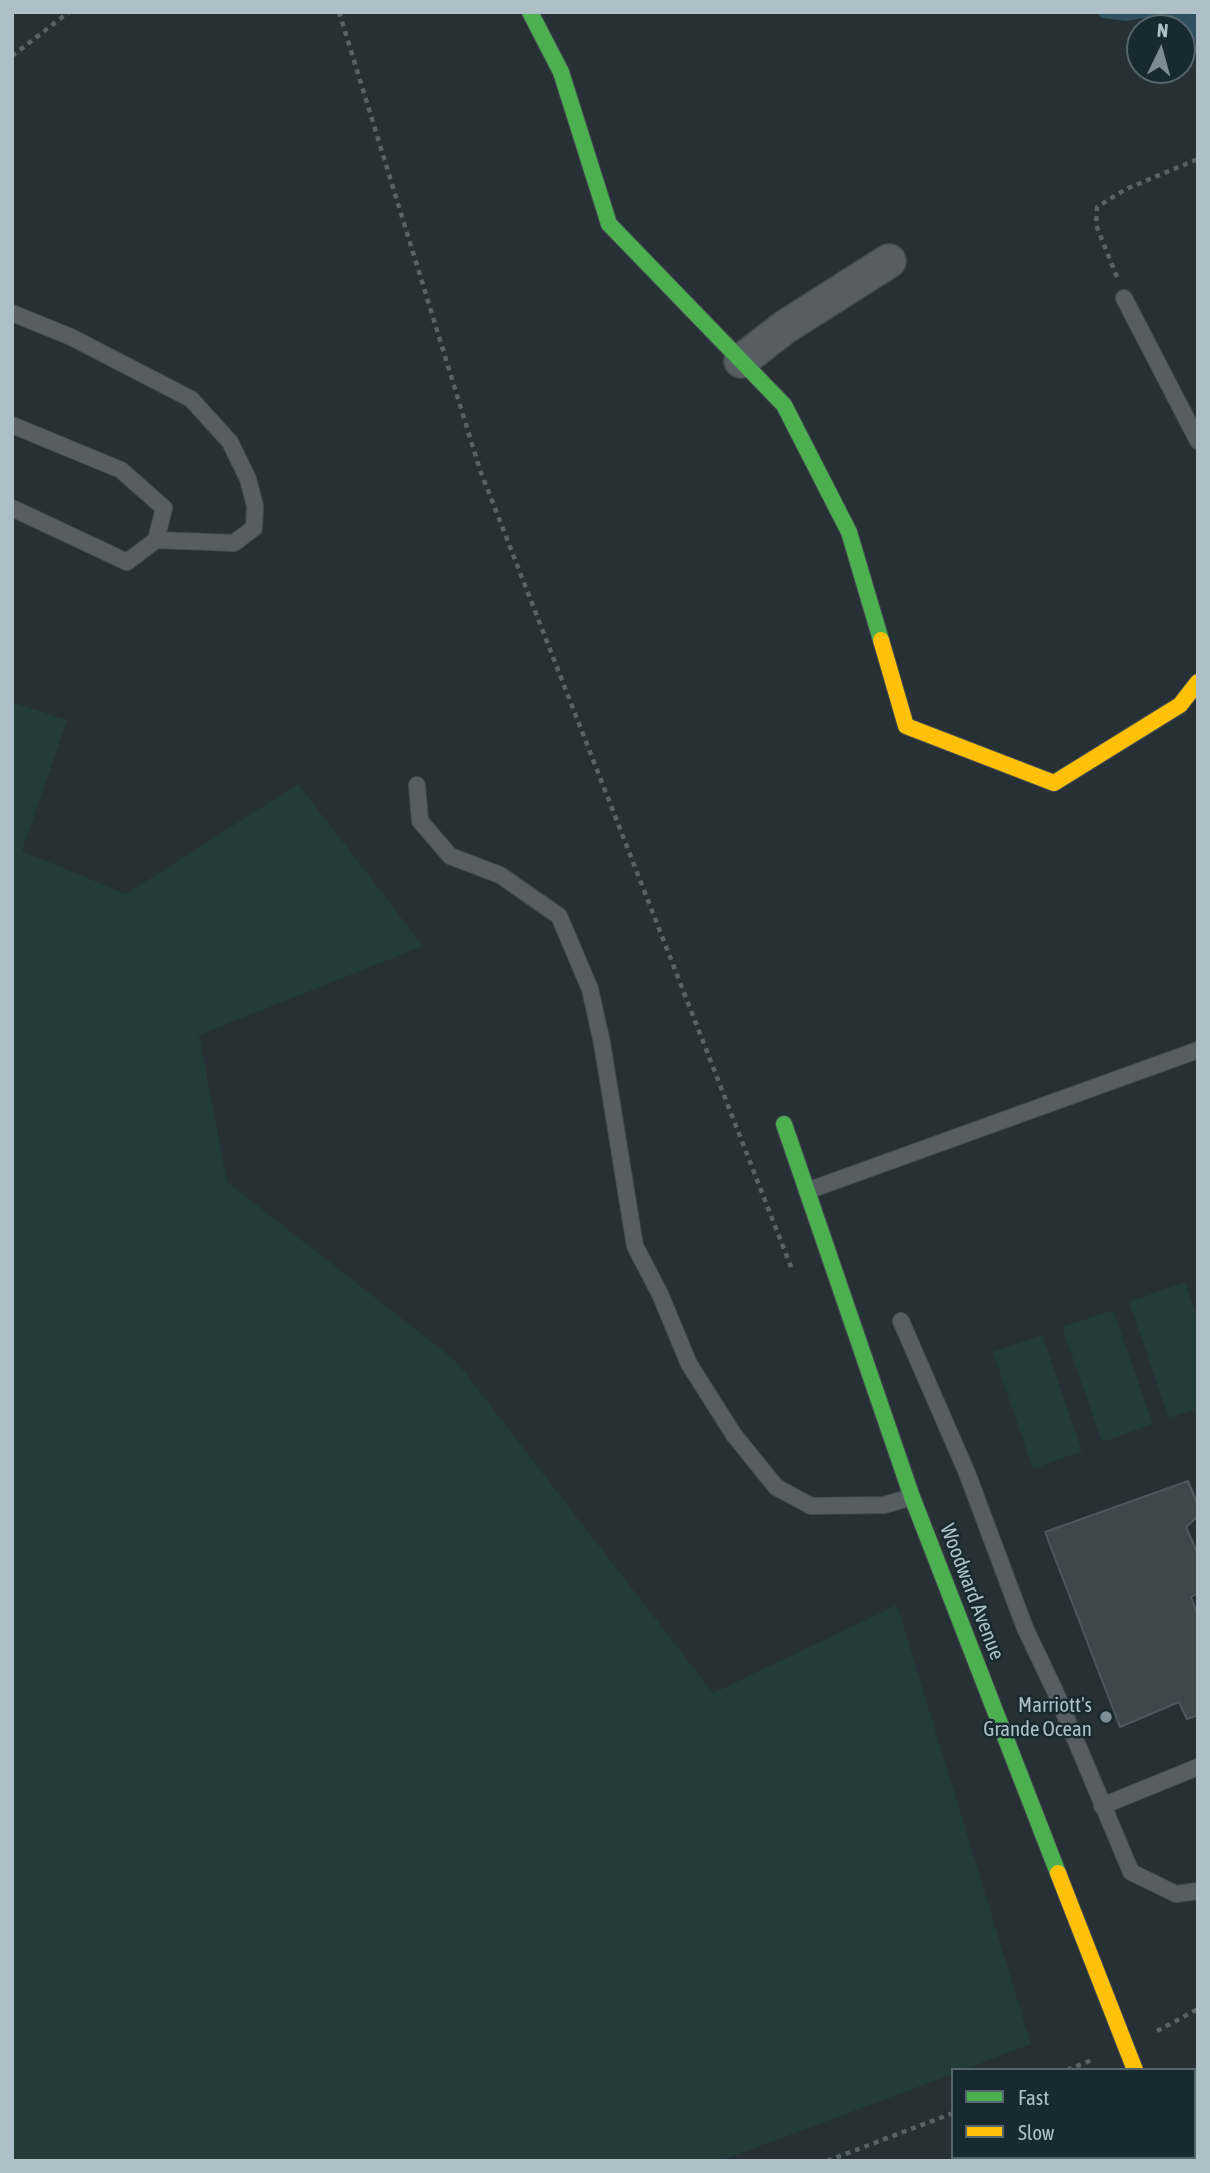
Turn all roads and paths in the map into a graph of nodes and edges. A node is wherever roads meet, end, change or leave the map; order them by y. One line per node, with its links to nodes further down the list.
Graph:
1 (69, 12): 4 (path)
2 (339, 12): 19 (path)
3 (530, 12): 9 (street)
4 (12, 56)
5 (1198, 159): 7 (path)
6 (889, 261): 9 (street)
7 (1124, 298): 11 (lane)
8 (12, 313): 13 (lane)
9 (741, 360): 14 (street)
10 (12, 425): 13 (lane)
11 (1198, 441)
12 (12, 508): 13 (lane)
13 (156, 540)
14 (1198, 682)
15 (417, 785): 21 (lane)
16 (1198, 1050): 18 (lane)
17 (784, 1124): 18 (street, Woodward Avenue)
18 (807, 1191): 21 (street, Woodward Avenue)
19 (793, 1272)
20 (901, 1321): 23 (lane)
21 (912, 1496): 25 (street, Woodward Avenue)
22 (1198, 1767): 23 (lane)
23 (1102, 1806): 24 (lane)
24 (1198, 1891)
25 (1134, 2068)
26 (951, 2114): 27 (path)
27 (827, 2161)

